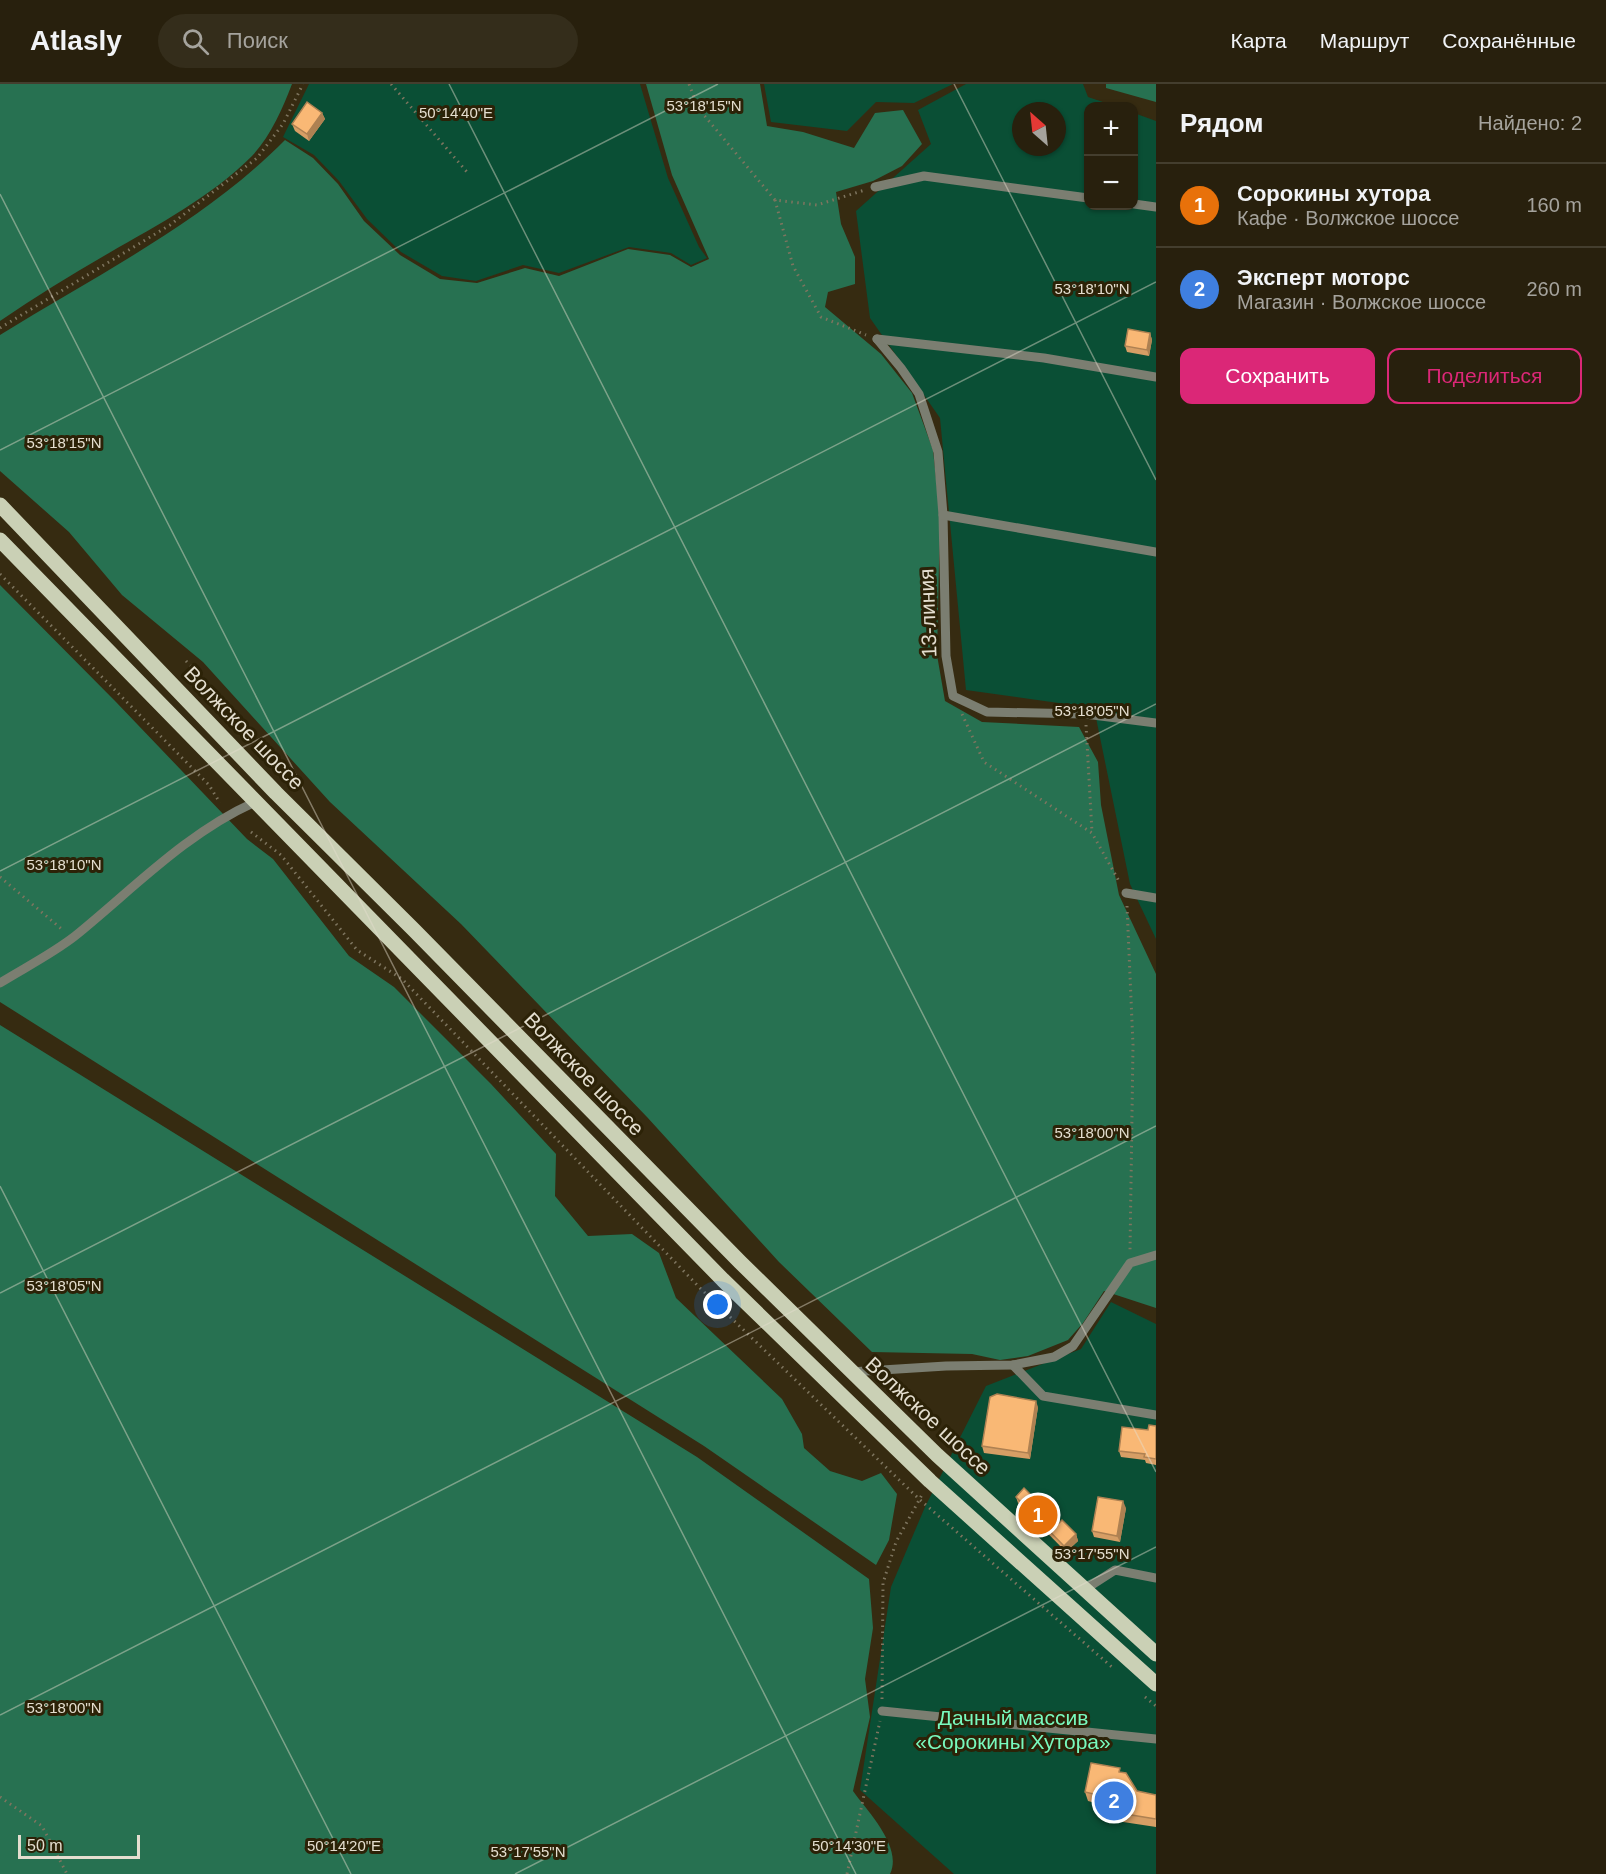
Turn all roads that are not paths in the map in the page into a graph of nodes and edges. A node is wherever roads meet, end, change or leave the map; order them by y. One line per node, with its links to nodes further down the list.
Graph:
1 (875, 187): 2 (lane)
2 (1084, 197)
3 (1138, 205): 4 (lane)
4 (1156, 207)
5 (1156, 377): 7 (lane, 13-линия)
6 (0, 505): 17 (main road, Волжское шоссе)
7 (943, 515): 9 (lane); 10 (lane, 13-линия)
8 (0, 540): 11 (main road, Волжское шоссе)
9 (1156, 552)
10 (1156, 723)
11 (255, 802): 14 (lane); 22 (main road, Волжское шоссе)
12 (1126, 893): 13 (lane)
13 (1156, 898)
14 (0, 983)
15 (1156, 1255): 16 (lane)
16 (1013, 1365): 17 (lane); 18 (lane)
17 (850, 1372): 20 (main road, Волжское шоссе)
18 (1156, 1415)
19 (1156, 1578): 20 (lane)
20 (1084, 1590): 21 (main road, Волжское шоссе)
21 (1156, 1654)
22 (1156, 1684)
23 (882, 1711): 24 (lane)
24 (1156, 1738)

